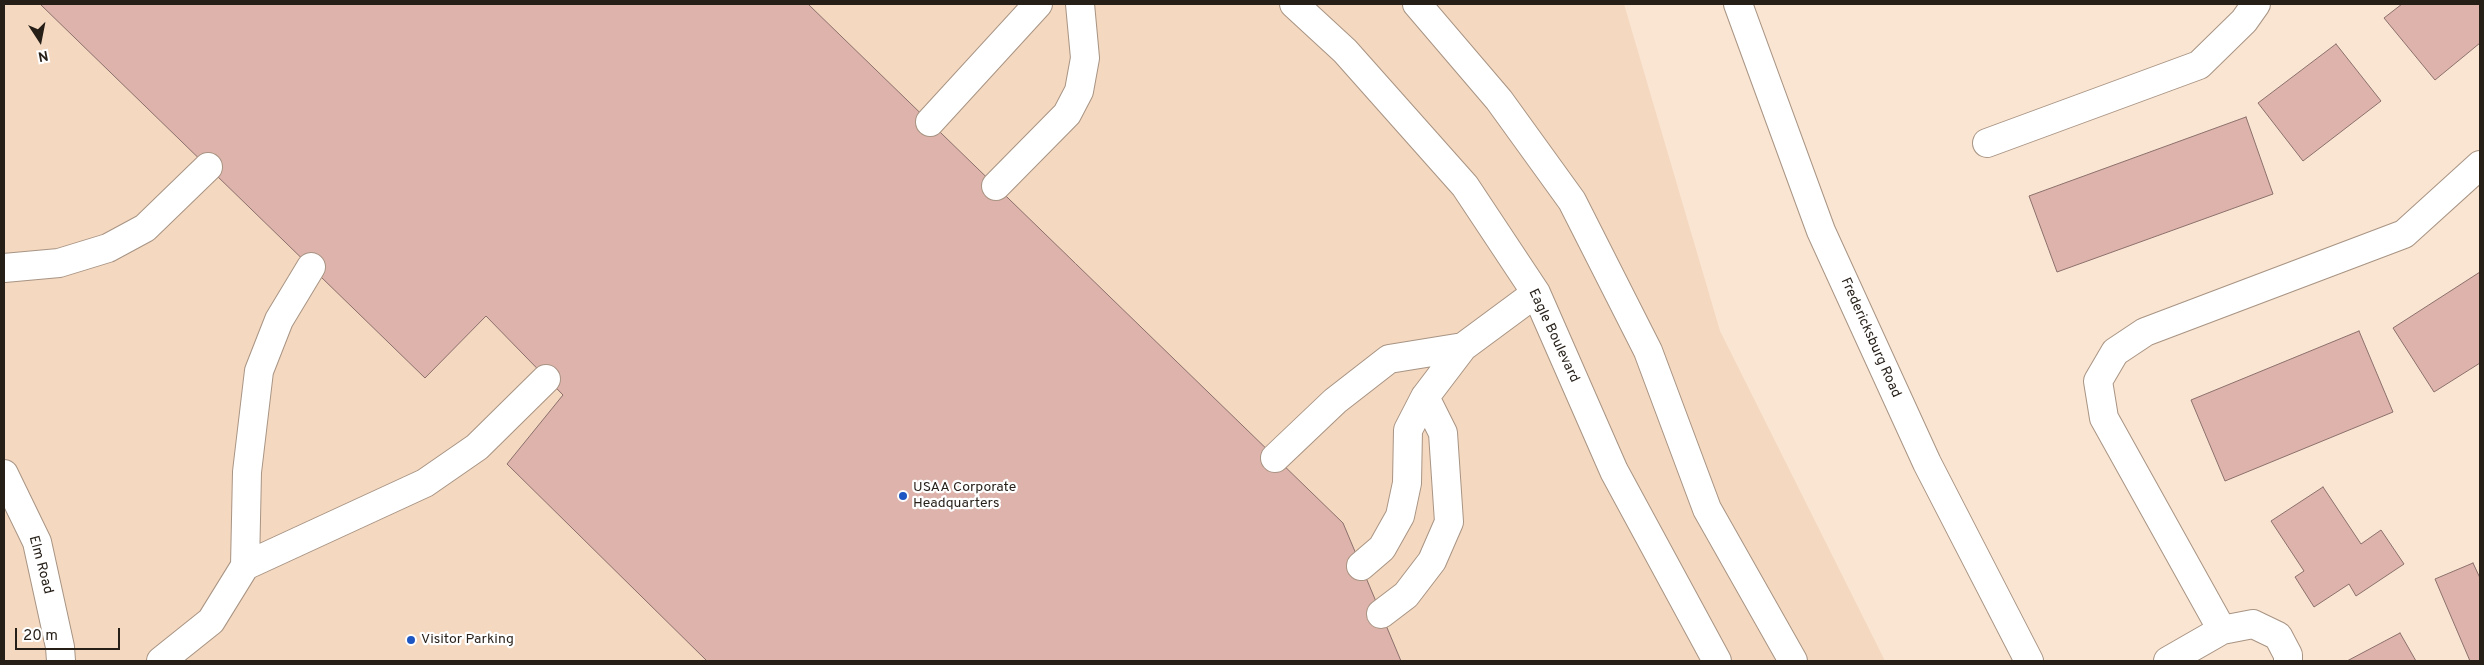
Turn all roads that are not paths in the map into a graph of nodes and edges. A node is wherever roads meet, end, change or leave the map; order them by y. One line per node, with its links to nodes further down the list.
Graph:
1 (1038, 4): 7 (street)
2 (1080, 4): 11 (street)
3 (1294, 4): 14 (street, Eagle Boulevard)
4 (1417, 4): 27 (street)
5 (1738, 4): 28 (street, Fredericksburg Road)
6 (2248, 9): 8 (street)
7 (930, 122)
8 (1987, 143)
9 (2480, 165): 23 (street)
10 (208, 168): 13 (street)
11 (996, 186)
12 (311, 267): 20 (street)
13 (4, 268)
14 (1536, 293): 15 (street); 26 (street, Eagle Boulevard)
15 (1463, 347): 17 (street); 18 (street)
16 (546, 378): 20 (street)
17 (1425, 397): 21 (street); 22 (street)
18 (1275, 458)
19 (4, 474): 24 (street, Elm Road)
20 (245, 566): 25 (street)
21 (1361, 566)
22 (1381, 614)
23 (2222, 630): 29 (street); 30 (street)
24 (61, 661)
25 (161, 661)
26 (1717, 661)
27 (1793, 661)
28 (2028, 661)
29 (2168, 661)
30 (2288, 661)

